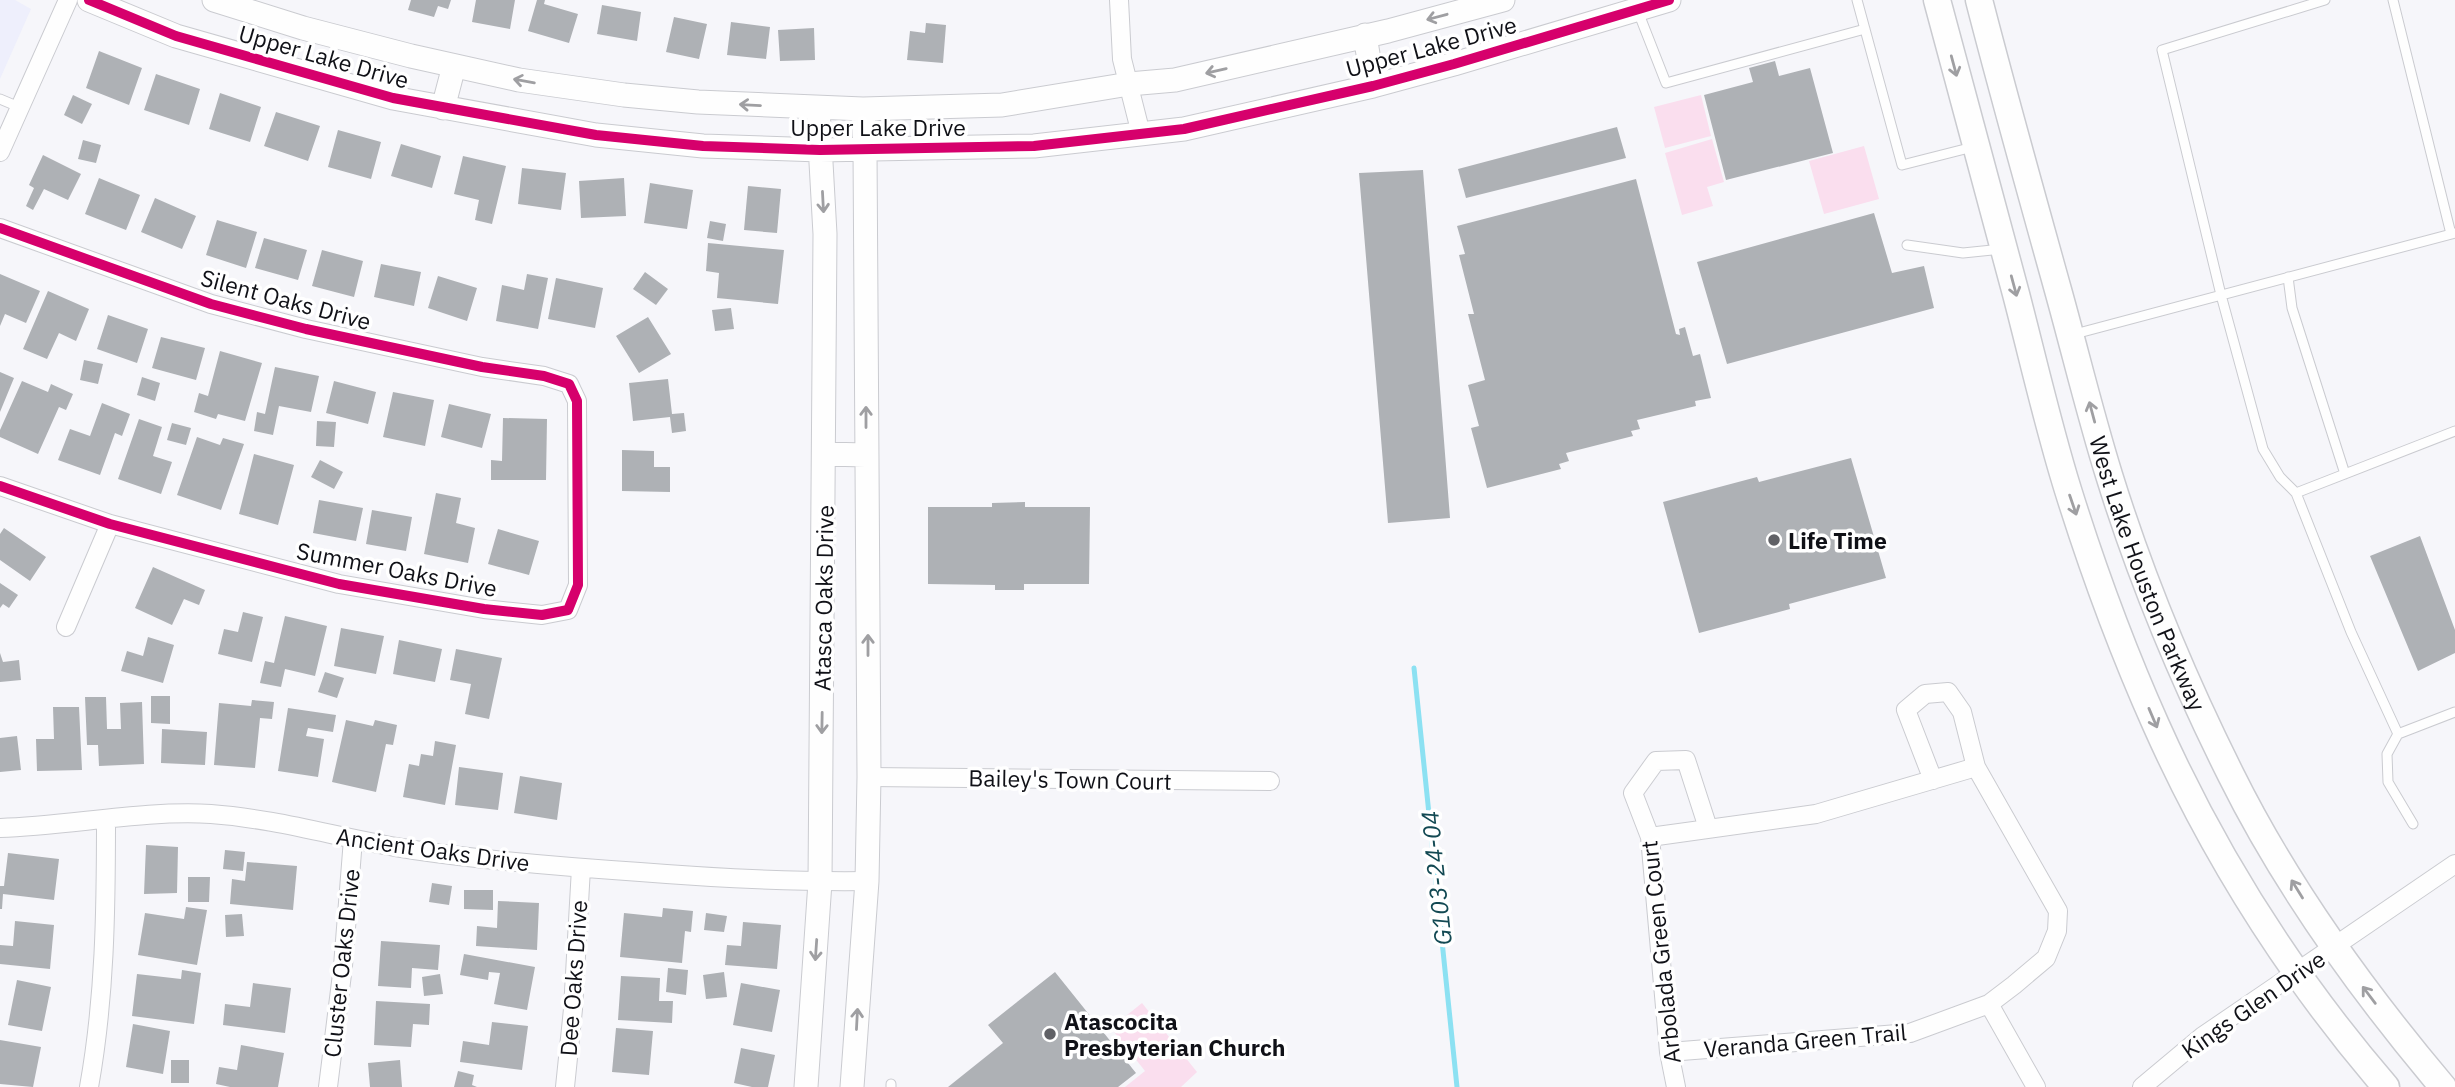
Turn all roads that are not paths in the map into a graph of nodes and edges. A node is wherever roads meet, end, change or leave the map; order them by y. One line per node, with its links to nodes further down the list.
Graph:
1 (68, 0): 19 (street)
2 (89, 0): 20 (street, Upper Lake Drive)
3 (214, 0): 15 (street, Upper Lake Drive)
4 (1119, 0): 16 (street)
5 (1503, 0): 14 (street, Upper Lake Drive, one-way to 14)
6 (1669, 0): 12 (street, Upper Lake Drive)
7 (1857, 0): 13 (lane)
8 (1937, 0): 24 (main road, West Lake Houston Parkway, one-way to 24)
9 (1979, 0): 30 (main road, West Lake Houston Parkway)
10 (2325, 0): 34 (lane)
11 (2393, 0): 29 (lane)
12 (1636, 4): 13 (lane); 17 (street, Upper Lake Drive)
13 (1865, 29): 24 (lane)
14 (1364, 35): 16 (street, Upper Lake Drive, one-way to 16); 17 (street)
15 (454, 66): 20 (street); 21 (street, Upper Lake Drive, one-way to 15)
16 (1129, 84): 22 (street, Upper Lake Drive); 23 (street)
17 (1373, 86): 23 (street, Upper Lake Drive)
18 (0, 99): 19 (lane)
19 (19, 107): 27 (street)
20 (443, 108): 26 (street, Upper Lake Drive)
21 (818, 109): 22 (street, Upper Lake Drive); 26 (street, Atasca Oaks Drive)
22 (863, 109): 25 (street, Atasca Oaks Drive)
23 (1141, 134): 25 (street, Upper Lake Drive)
24 (1975, 147): 32 (main road, West Lake Houston Parkway)
25 (865, 149): 26 (street, Upper Lake Drive); 39 (street, Atasca Oaks Drive, one-way to 25)
26 (820, 150): 38 (street, Atasca Oaks Drive, one-way to 38)
27 (0, 152)
28 (0, 228): 36 (street, Silent Oaks Drive)
29 (2453, 233): 33 (lane)
30 (2044, 239): 32 (main road); 35 (main road, West Lake Houston Parkway)
31 (1907, 245): 32 (lane)
32 (2004, 249): 62 (main road, West Lake Houston Parkway, one-way to 62)
33 (2288, 277): 34 (lane); 40 (lane)
34 (2221, 295): 35 (lane); 42 (lane)
35 (2071, 335): 61 (main road, West Lake Houston Parkway, one-way to 35)
36 (569, 384): 43 (street, Summer Oaks Drive)
37 (2455, 430): 40 (lane)
38 (824, 454): 39 (street); 60 (street, Atasca Oaks Drive, one-way to 60)
39 (866, 455): 48 (street, Atasca Oaks Drive, one-way to 39)
40 (2345, 474): 42 (lane)
41 (0, 485): 43 (street, Summer Oaks Drive)
42 (2296, 493): 46 (lane)
43 (110, 524): 44 (street)
44 (66, 627)
45 (2455, 712): 46 (lane)
46 (2398, 734): 52 (lane)
47 (1976, 767): 49 (street); 49 (street); 63 (street, Veranda Green Trail)
48 (869, 777): 50 (street, Bailey's Town Court); 59 (street, Atasca Oaks Drive)
49 (1933, 780): 54 (street)
50 (1270, 781)
51 (106, 820): 53 (street, Ancient Oaks Drive); 56 (street, Ancient Oaks Drive); 65 (street)
52 (2413, 824)
53 (0, 828)
54 (1708, 828): 55 (street); 55 (street, Arbolada Green Court)
55 (1650, 837): 64 (street, Arbolada Green Court)
56 (353, 839): 58 (street, Ancient Oaks Drive); 66 (street, Cluster Oaks Drive)
57 (2455, 864): 61 (street, Kings Glen Drive)
58 (581, 868): 60 (street, Ancient Oaks Drive); 67 (street, Dee Oaks Drive)
59 (867, 881): 60 (street, Ancient Oaks Drive); 69 (street, Atasca Oaks Drive, one-way to 59)
60 (820, 882): 68 (street, Atasca Oaks Drive, one-way to 68)
61 (2333, 947): 62 (street, Kings Glen Drive); 74 (main road, West Lake Houston Parkway, one-way to 61)
62 (2295, 971): 72 (street, Kings Glen Drive); 73 (main road, West Lake Houston Parkway)
63 (1989, 1004): 64 (street, Veranda Green Trail); 71 (street)
64 (1669, 1052): 70 (street, Arbolada Green Court)
65 (89, 1087)
66 (328, 1087)
67 (565, 1087)
68 (806, 1087)
69 (852, 1087)
70 (1676, 1087)
71 (2036, 1087)
72 (2142, 1087)
73 (2386, 1087)
74 (2444, 1087)

